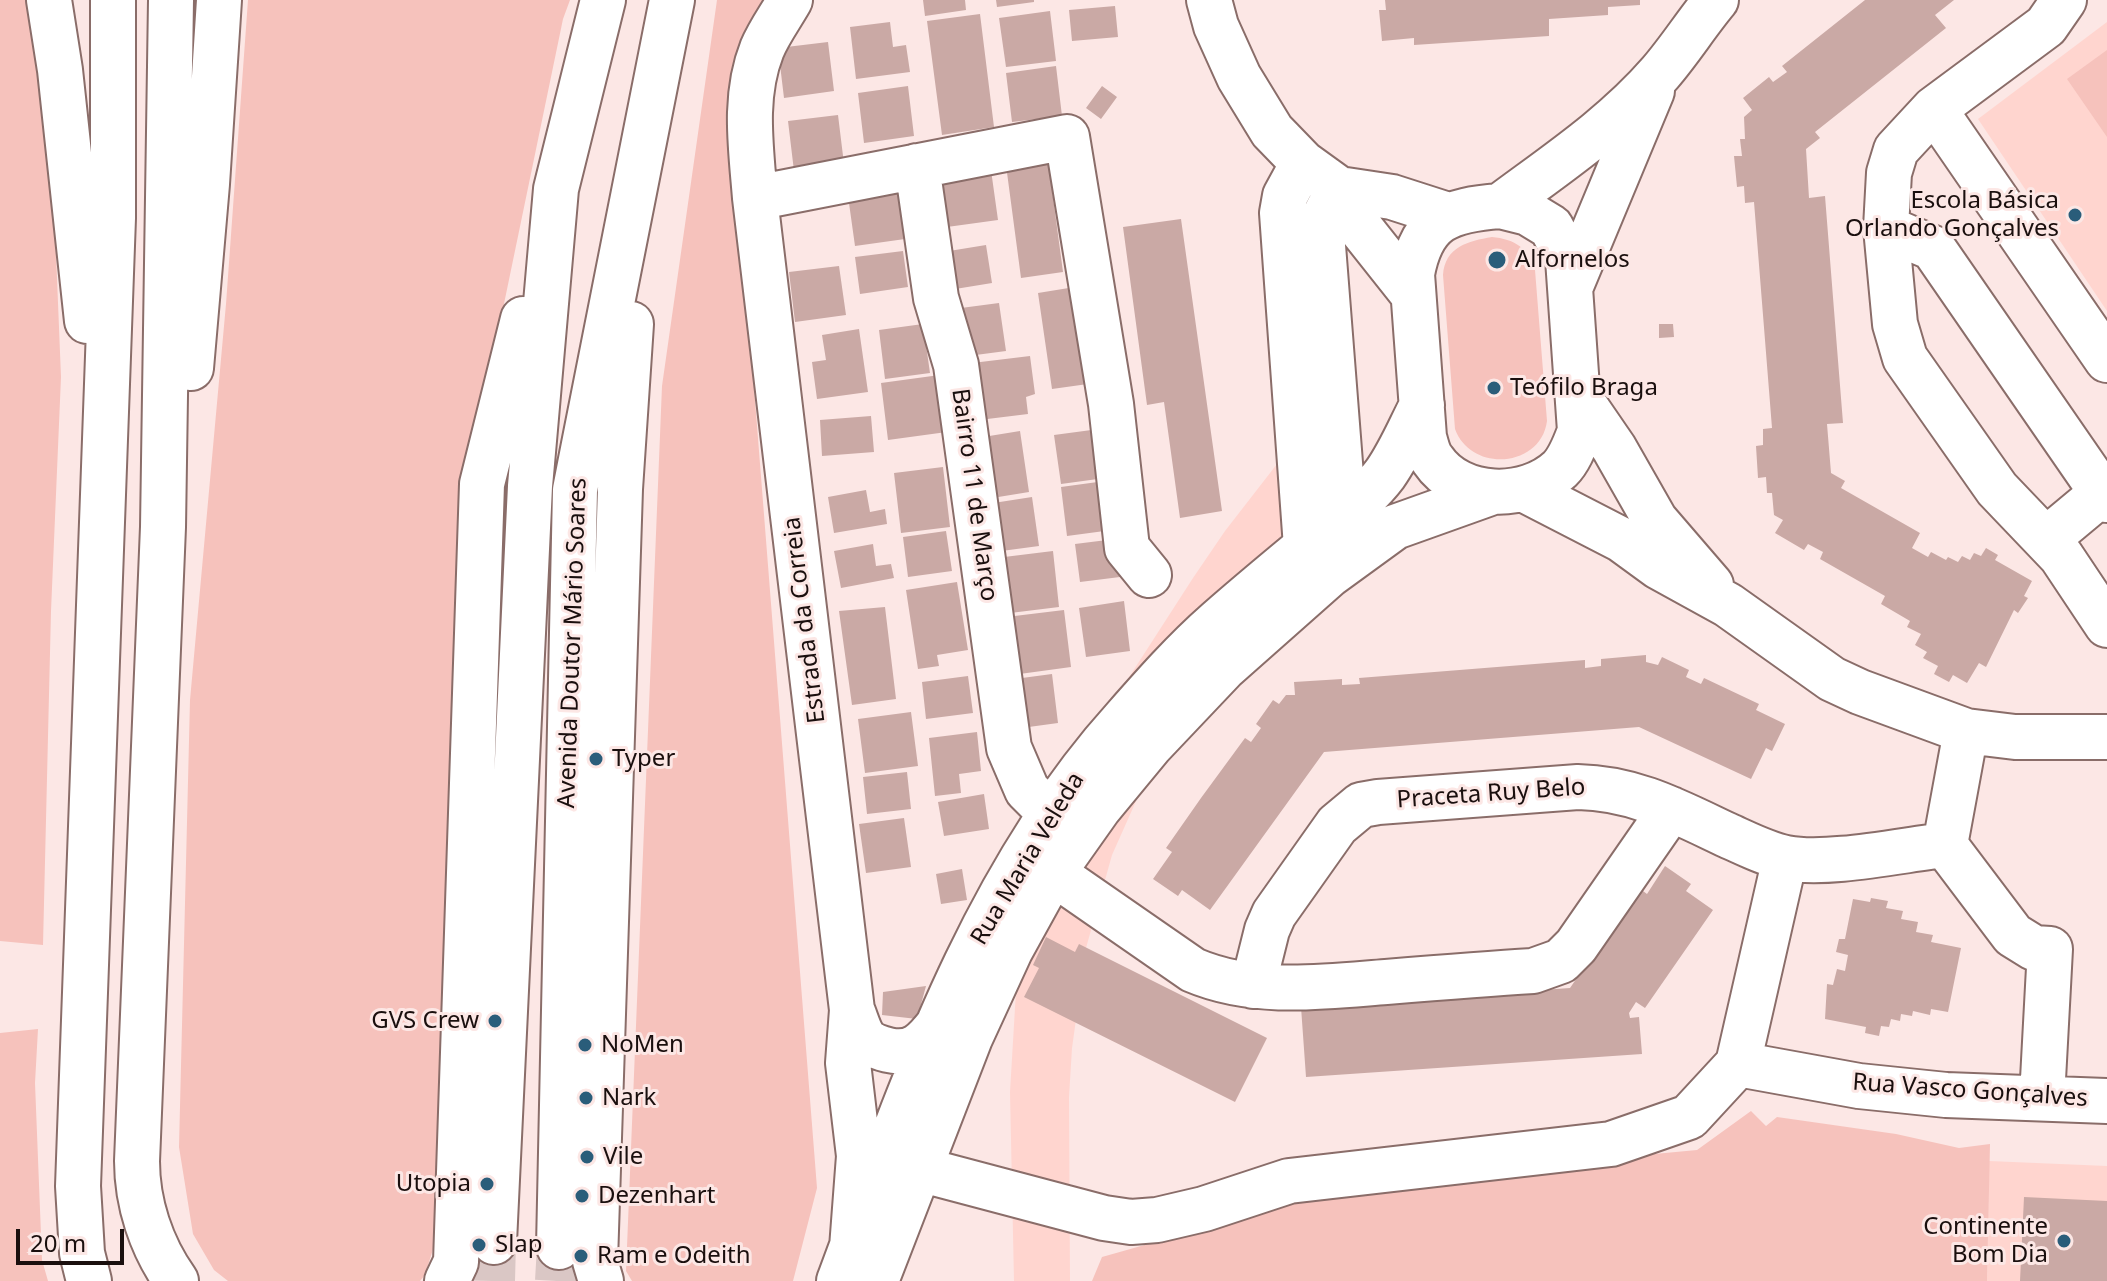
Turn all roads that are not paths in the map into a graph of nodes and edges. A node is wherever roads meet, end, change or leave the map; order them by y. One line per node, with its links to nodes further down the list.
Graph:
1 (49, 0): 29 (main road)
2 (113, 0): 29 (main road)
3 (171, 0): 31 (main road)
4 (219, 0): 31 (main road)
5 (603, 0): 16 (main road, Avenida Doutor Mário Soares)
6 (672, 0): 13 (main road, Avenida Doutor Mário Soares)
7 (790, 0): 18 (main road, Estrada da Correia)
8 (1209, 0): 14 (main road)
9 (1716, 0): 11 (main road)
10 (2064, 0): 12 (main road)
11 (1659, 74): 19 (main road); 22 (main road)
12 (1934, 109): 21 (main road); 24 (main road)
13 (642, 150): 52 (main road, Avenida Doutor Mário Soares); 57 (main road)
14 (1303, 163): 17 (main road); 33 (main road)
15 (917, 166): 18 (main road); 34 (main road); 40 (main road, Bairro 11 de Março)
16 (556, 189): 51 (main road, Avenida Doutor Mário Soares); 56 (main road)
17 (1339, 189): 20 (main road); 23 (main road); 30 (main road)
18 (755, 198): 45 (main road, Estrada da Correia)
19 (1500, 206): 20 (main road); 22 (main road)
20 (1448, 215): 23 (main road)
21 (1886, 228): 28 (main road); 32 (main road)
22 (1570, 288): 25 (main road)
23 (1412, 293): 26 (main road)
24 (2107, 360)
25 (1579, 397): 27 (main road); 35 (main road)
26 (1422, 405): 27 (main road); 30 (main road, Rua Maria Veleda)
27 (1508, 490): 33 (main road, Rua Maria Veleda); 35 (main road)
28 (2105, 494): 32 (main road)
29 (104, 510): 54 (main road)
30 (1344, 514): 33 (main road, Rua Maria Veleda)
31 (163, 527): 55 (main road)
32 (2047, 539): 36 (main road)
33 (1318, 561): 40 (main road, Rua Maria Veleda); 43 (main road, Rua Maria Veleda)
34 (1149, 575)
35 (1728, 605): 37 (main road)
36 (2107, 625)
37 (1966, 731): 38 (main road); 41 (main road)
38 (2107, 737)
39 (1671, 809): 42 (main road, Praceta Ruy Belo); 44 (main road); 44 (main road, Praceta Ruy Belo)
40 (1050, 813): 46 (main road, Rua Maria Veleda)
41 (1945, 845): 42 (main road); 48 (main road)
42 (1785, 858): 47 (main road)
43 (1053, 873): 44 (main road); 50 (main road, Rua Maria Veleda)
44 (1253, 986)
45 (852, 1010): 46 (main road); 53 (main road, Estrada da Correia)
46 (939, 1024): 53 (main road, Rua Maria Veleda)
47 (1738, 1064): 48 (main road, Rua Vasco Gonçalves); 50 (main road)
48 (2042, 1098): 49 (main road, Rua Vasco Gonçalves)
49 (2107, 1101)
50 (919, 1169): 53 (main road, Rua Maria Veleda)
51 (494, 1242)
52 (559, 1247)
53 (856, 1270)
54 (89, 1281)
55 (176, 1281)
56 (447, 1281)
57 (601, 1281)

